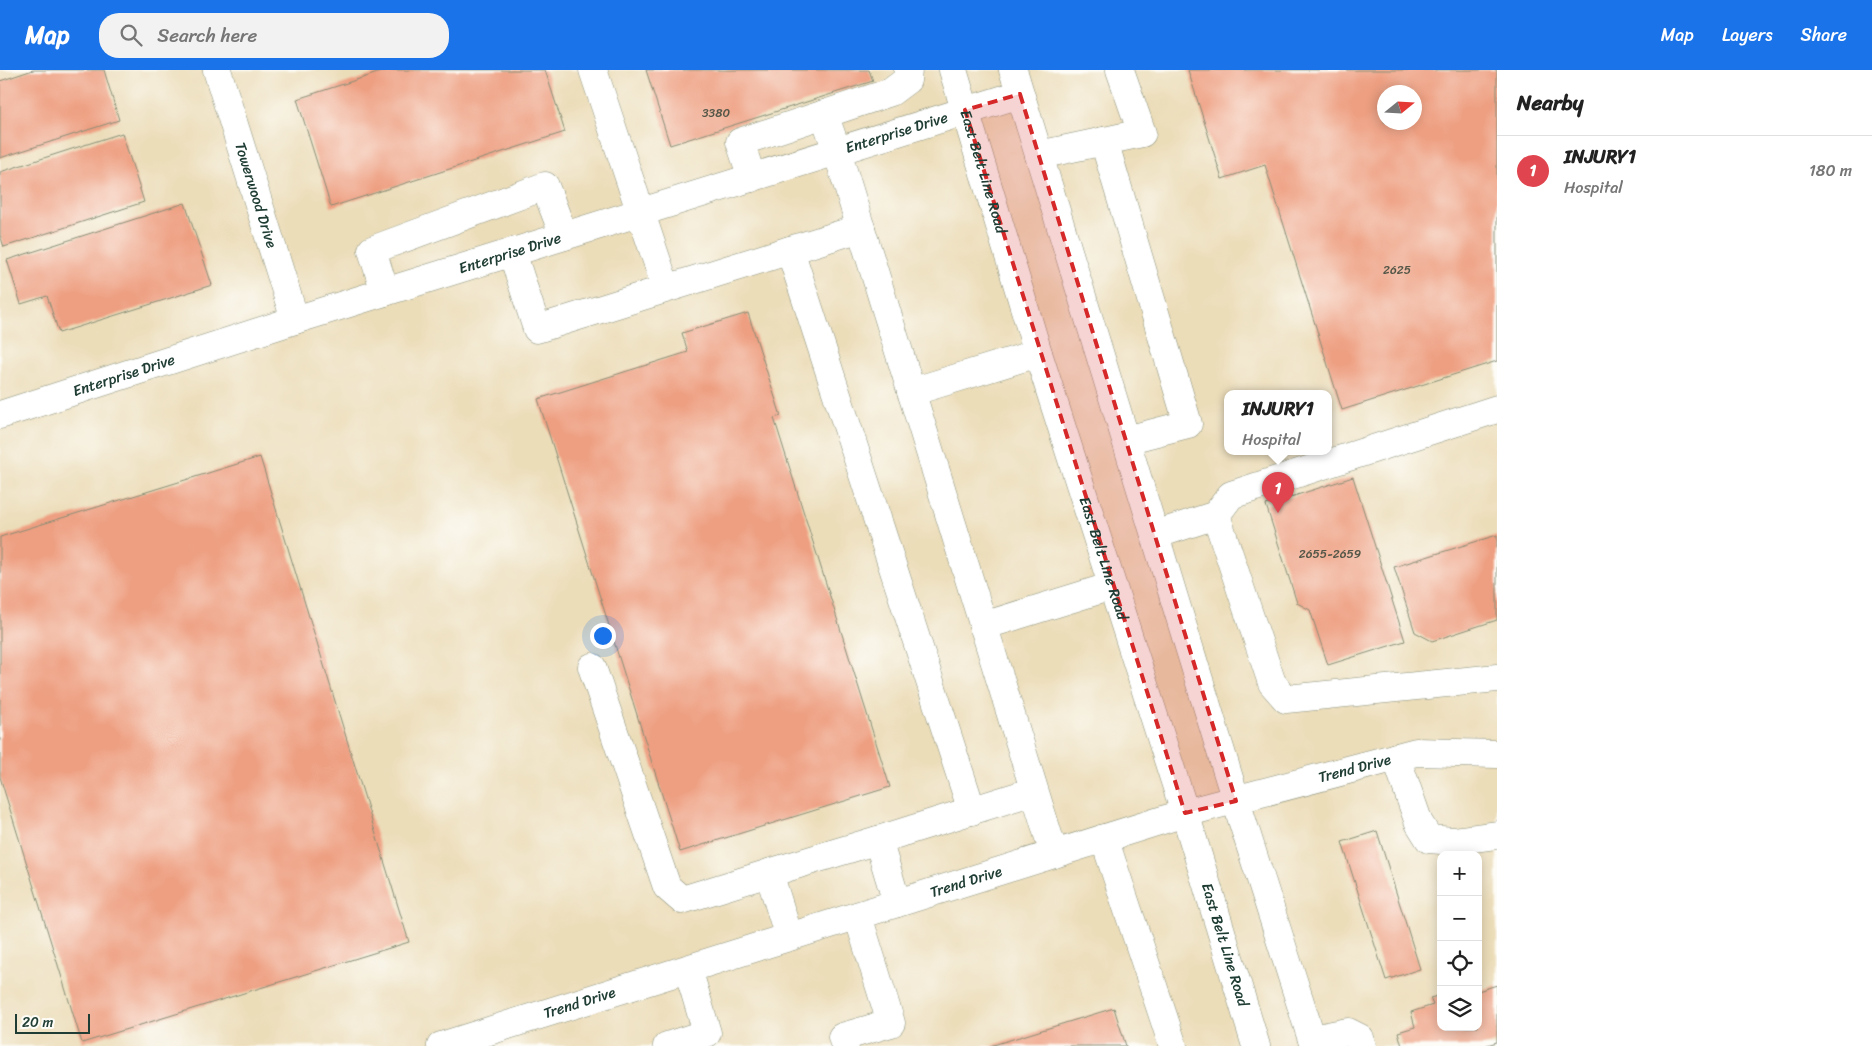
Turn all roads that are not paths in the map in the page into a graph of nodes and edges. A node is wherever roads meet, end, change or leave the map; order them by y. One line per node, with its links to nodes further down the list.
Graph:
1 (217, 70): 20 (street, Towerwood Drive)
2 (593, 70): 13 (street)
3 (908, 70): 8 (street)
4 (953, 70): 7 (street, East Belt Line Road)
5 (1120, 70): 9 (street)
6 (1017, 82): 7 (street, Enterprise Drive); 11 (street)
7 (965, 110): 10 (street, Enterprise Drive); 21 (street, East Belt Line Road)
8 (824, 114): 10 (street); 12 (street)
9 (1104, 141): 11 (street); 25 (street)
10 (837, 151): 12 (street, Enterprise Drive); 14 (street)
11 (1039, 155): 25 (street)
12 (752, 178): 13 (street, Enterprise Drive)
13 (640, 212): 15 (street, Enterprise Drive); 18 (street)
14 (861, 228): 16 (street); 22 (street)
15 (564, 236): 17 (street, Enterprise Drive); 19 (street)
16 (790, 250): 18 (street); 36 (street)
17 (512, 252): 18 (street); 19 (street, Enterprise Drive)
18 (666, 288)
19 (384, 292): 20 (street, Enterprise Drive)
20 (295, 320): 24 (street, Enterprise Drive)
21 (1038, 354): 22 (street); 28 (street, East Belt Line Road)
22 (911, 392): 29 (street)
23 (1497, 409): 26 (street)
24 (0, 415)
25 (1126, 440): 27 (street)
26 (1216, 515): 27 (street); 31 (street)
27 (1155, 535): 35 (street)
28 (1112, 586): 29 (street); 37 (street, East Belt Line Road)
29 (983, 626): 34 (street)
30 (592, 667): 42 (street)
31 (1497, 678)
32 (1497, 754): 33 (street, Trend Drive)
33 (1396, 757): 35 (street, Trend Drive); 38 (street)
34 (1034, 791): 36 (street); 41 (street)
35 (1236, 801): 37 (street, Trend Drive); 48 (street)
36 (972, 811): 40 (street)
37 (1185, 813): 39 (street, Trend Drive); 53 (street, East Belt Line Road)
38 (1497, 835)
39 (1104, 838): 41 (street, Trend Drive); 52 (street)
40 (878, 840): 42 (street); 43 (street)
41 (1054, 854): 43 (street, Trend Drive)
42 (769, 873): 45 (street)
43 (897, 903): 44 (street, Trend Drive)
44 (858, 916): 45 (street, Trend Drive); 51 (street)
45 (789, 937): 46 (street, Trend Drive)
46 (688, 969): 49 (street, Trend Drive); 50 (street)
47 (1355, 1039): 48 (street)
48 (1313, 1042)
49 (442, 1046)
50 (667, 1046)
51 (845, 1046)
52 (1173, 1046)
53 (1256, 1046)

